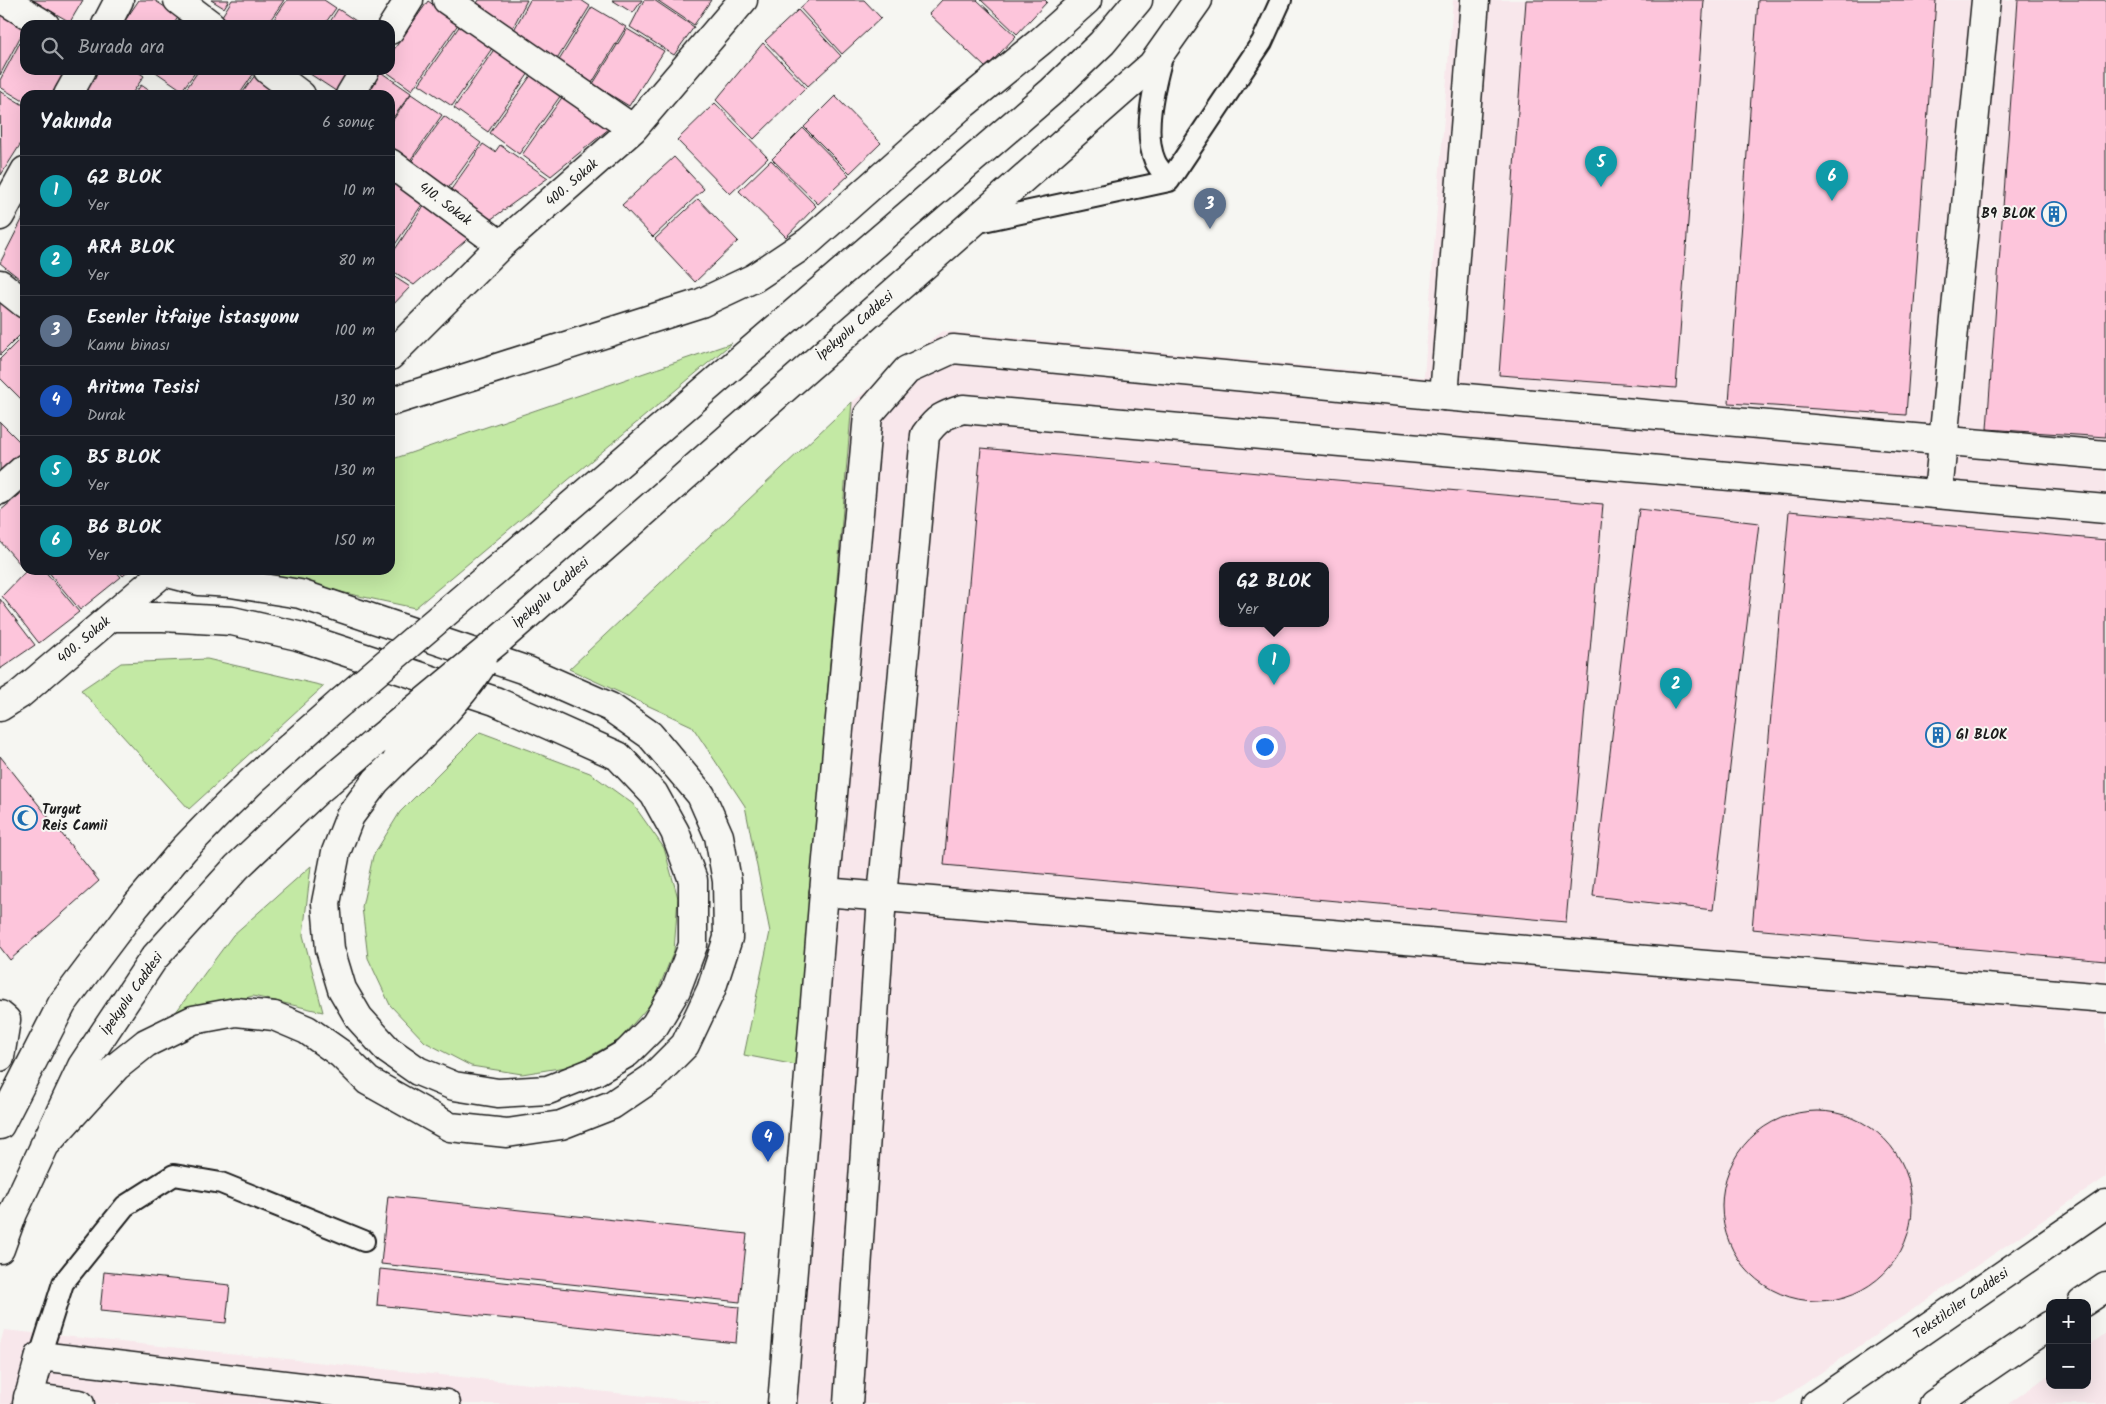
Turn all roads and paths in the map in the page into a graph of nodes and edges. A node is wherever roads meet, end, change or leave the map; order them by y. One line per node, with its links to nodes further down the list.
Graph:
1 (4, 0): 13 (main road)
2 (119, 0): 14 (main road)
3 (178, 0): 15 (main road)
4 (409, 0): 16 (main road)
5 (447, 0): 24 (main road)
6 (743, 0): 24 (main road, 400. Sokak)
7 (1087, 0): 35 (main road)
8 (1138, 0): 52 (main road, bridge)
9 (1198, 0): 17 (main road, İpekyolu Caddesi)
10 (1281, 0): 27 (lane)
11 (1475, 0): 34 (main road)
12 (1986, 0): 36 (main road)
13 (37, 20)
14 (109, 20)
15 (204, 20)
16 (395, 22)
17 (1165, 47): 27 (lane); 29 (main road, İpekyolu Caddesi)
18 (79, 75): 21 (main road)
19 (275, 75): 22 (main road)
20 (363, 75): 23 (main road)
21 (71, 90)
22 (294, 90)
23 (353, 90)
24 (633, 129): 30 (main road, 400. Sokak)
25 (395, 166): 30 (main road, 410. Sokak)
26 (20, 180): 28 (main road)
27 (1169, 181): 29 (lane)
28 (0, 216)
29 (974, 223): 45 (main road, İpekyolu Caddesi)
30 (501, 245): 33 (main road, 400. Sokak)
31 (0, 284): 32 (main road)
32 (20, 300)
33 (395, 350)
34 (1444, 396): 36 (main road); 47 (main road)
35 (395, 400)
36 (1944, 440): 37 (main road); 40 (main road)
37 (2106, 455)
38 (20, 472): 39 (main road)
39 (0, 490)
40 (1938, 494): 41 (main road); 48 (main road)
41 (2106, 509)
42 (160, 575): 44 (main road, 400. Sokak)
43 (179, 575): 53 (main road)
44 (112, 617): 45 (main road, bridge); 46 (main road, 400. Sokak)
45 (499, 640): 53 (main road, İpekyolu Caddesi, bridge)
46 (0, 707)
47 (824, 892): 48 (main road); 64 (main road)
48 (882, 897): 49 (main road); 65 (main road)
49 (2106, 998)
50 (0, 1015): 51 (main road)
51 (0, 1057)
52 (0, 1125)
53 (44, 1146): 56 (main road, İpekyolu Caddesi)
54 (2106, 1204): 66 (main road, Tekstilciler Caddesi)
55 (364, 1241): 60 (lane)
56 (0, 1249)
57 (2106, 1287): 58 (main road)
58 (2088, 1299)
59 (2046, 1328): 67 (main road)
60 (40, 1356): 61 (main road); 63 (main road)
61 (27, 1400): 62 (main road)
62 (80, 1404)
63 (446, 1404)
64 (782, 1404)
65 (848, 1404)
66 (1816, 1404)
67 (1934, 1404)

